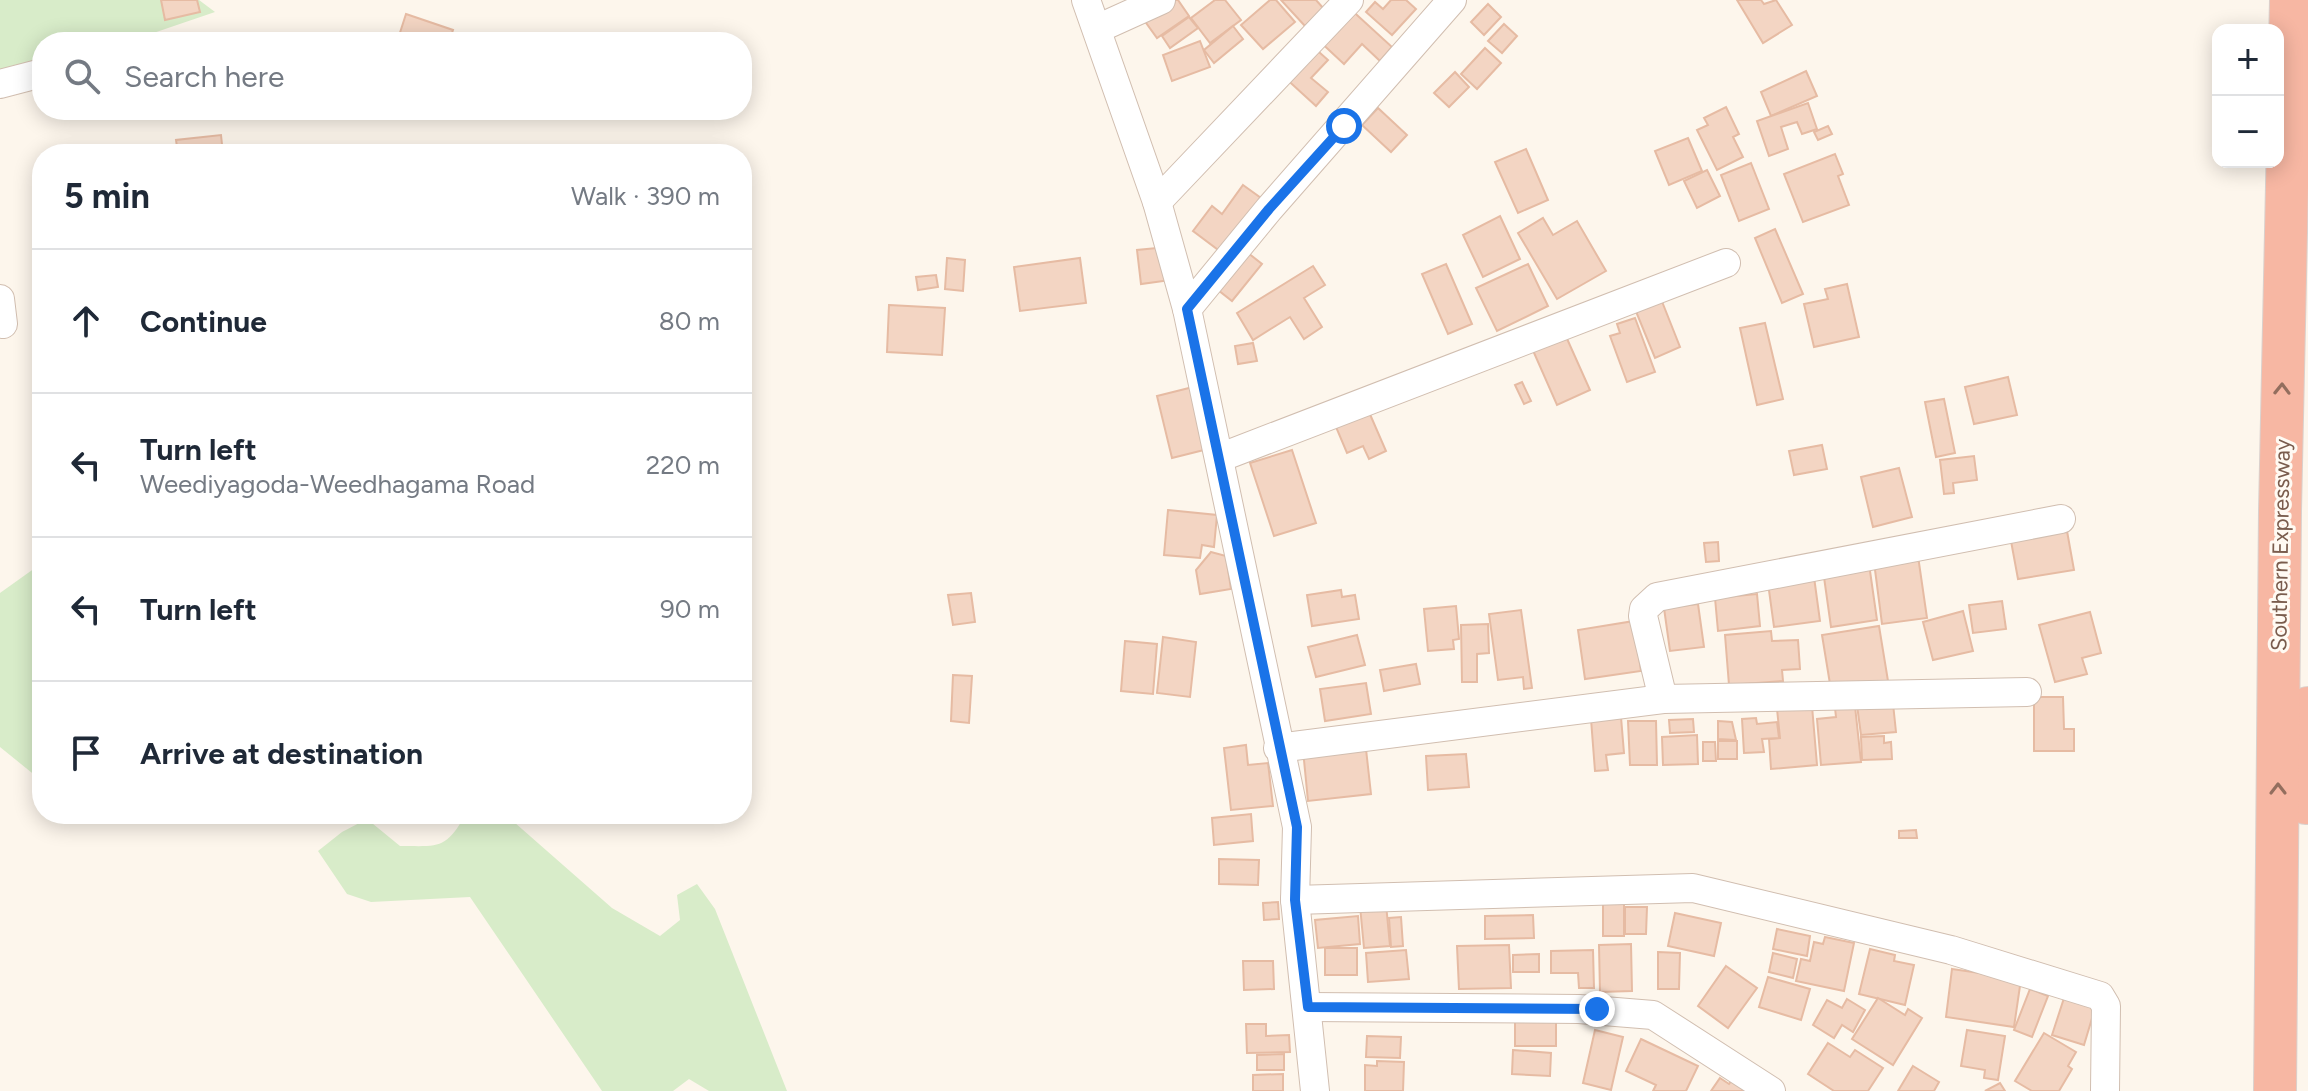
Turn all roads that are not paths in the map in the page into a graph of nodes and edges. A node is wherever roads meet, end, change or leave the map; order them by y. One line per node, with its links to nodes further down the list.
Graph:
1 (1086, 0): 6 (street)
2 (1161, 0): 6 (street)
3 (1349, 0): 9 (street)
4 (1452, 0): 11 (street)
5 (2291, 0): 23 (highway, Southern Expressway, one-way to 5)
6 (1097, 29): 9 (street)
7 (32, 76): 8 (street)
8 (0, 84)
9 (1157, 202): 11 (street)
10 (1726, 263): 12 (street)
11 (1187, 309): 12 (street)
12 (1219, 458): 17 (street)
13 (2061, 519): 15 (street)
14 (2027, 692): 15 (street)
15 (1663, 699): 17 (street)
16 (2308, 708): 24 (highway)
17 (1278, 748): 18 (street)
18 (1295, 900): 19 (street); 22 (street)
19 (1308, 1007): 20 (street); 21 (street)
20 (1315, 1091)
21 (1771, 1091)
22 (2105, 1091)
23 (2275, 1091)
24 (2298, 1091)

